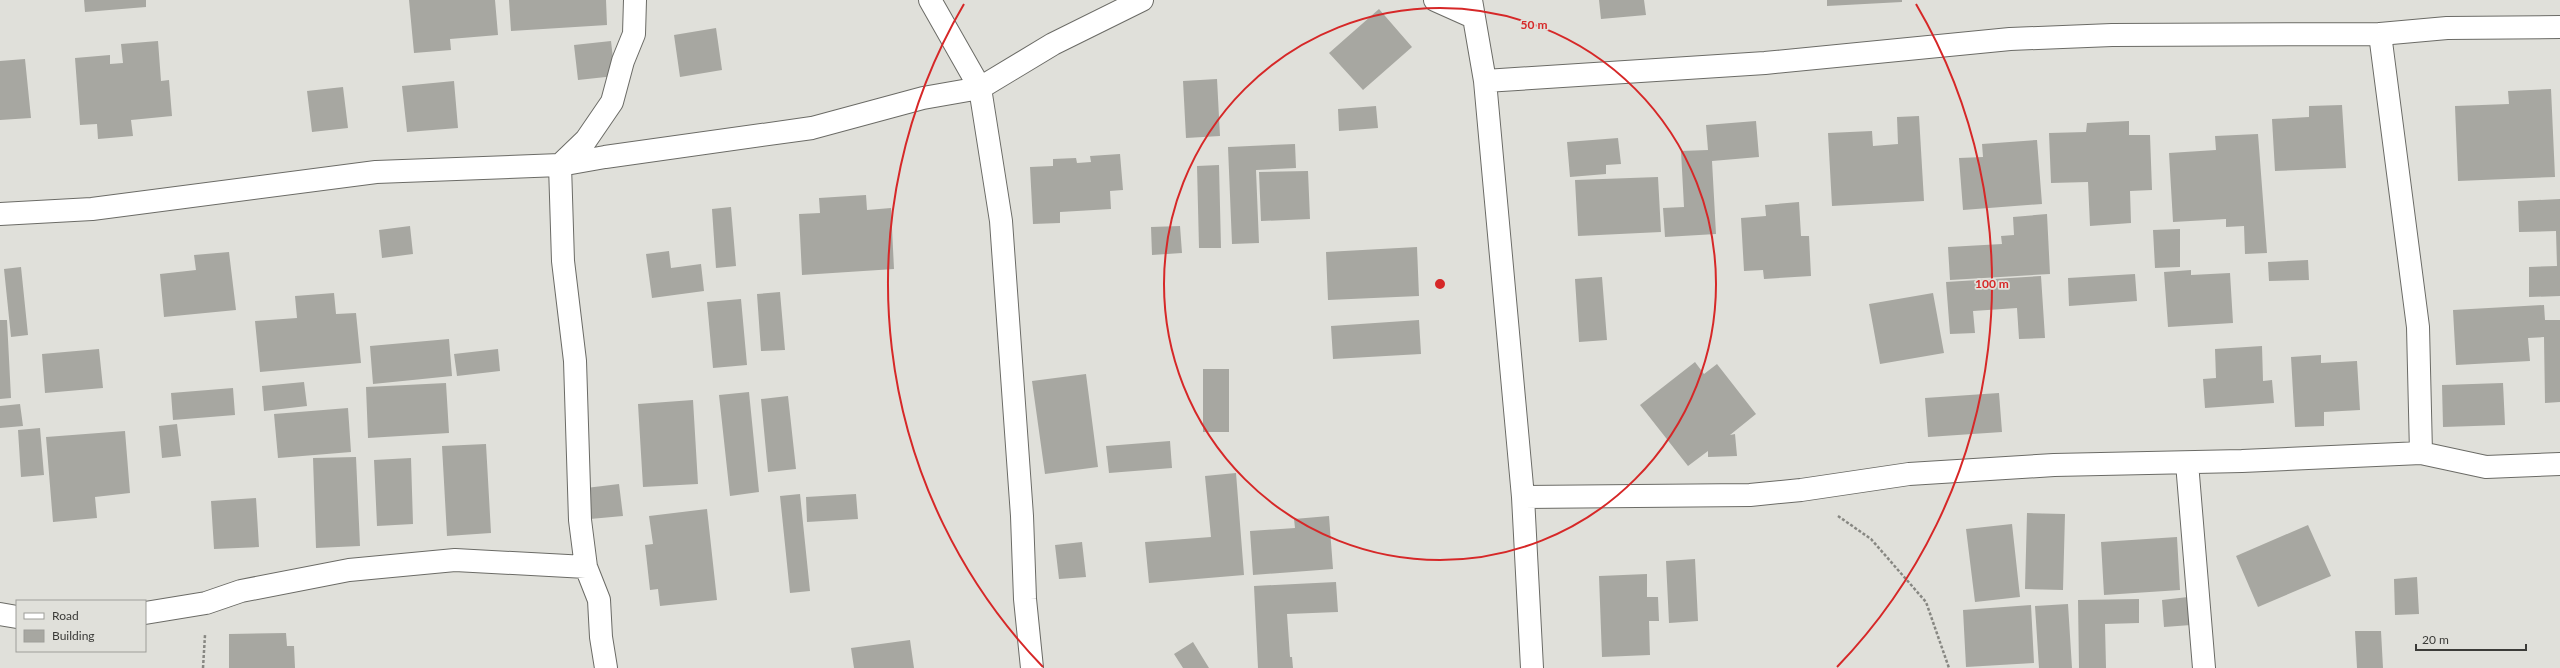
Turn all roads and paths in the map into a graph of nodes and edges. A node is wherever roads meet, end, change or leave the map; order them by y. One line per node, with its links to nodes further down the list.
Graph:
1 (635, 0): 10 (street)
2 (930, 0): 9 (street)
3 (1142, 0): 9 (street)
4 (1435, 0): 5 (street)
5 (1472, 8): 8 (street)
6 (2560, 27): 7 (street)
7 (2380, 34): 8 (street); 12 (street)
8 (1485, 81): 16 (street)
9 (980, 88): 10 (street); 22 (street)
10 (560, 165): 11 (street); 17 (street)
11 (0, 214)
12 (2421, 453): 13 (street); 14 (street)
13 (2187, 463): 15 (street); 25 (street)
14 (2560, 464)
15 (1801, 490): 16 (street); 24 (path)
16 (1523, 497): 23 (street)
17 (586, 567): 18 (street); 21 (street)
18 (146, 613)
19 (0, 614): 20 (street)
20 (16, 617)
21 (606, 668)
22 (1032, 668)
23 (1532, 668)
24 (1949, 668)
25 (2204, 668)

